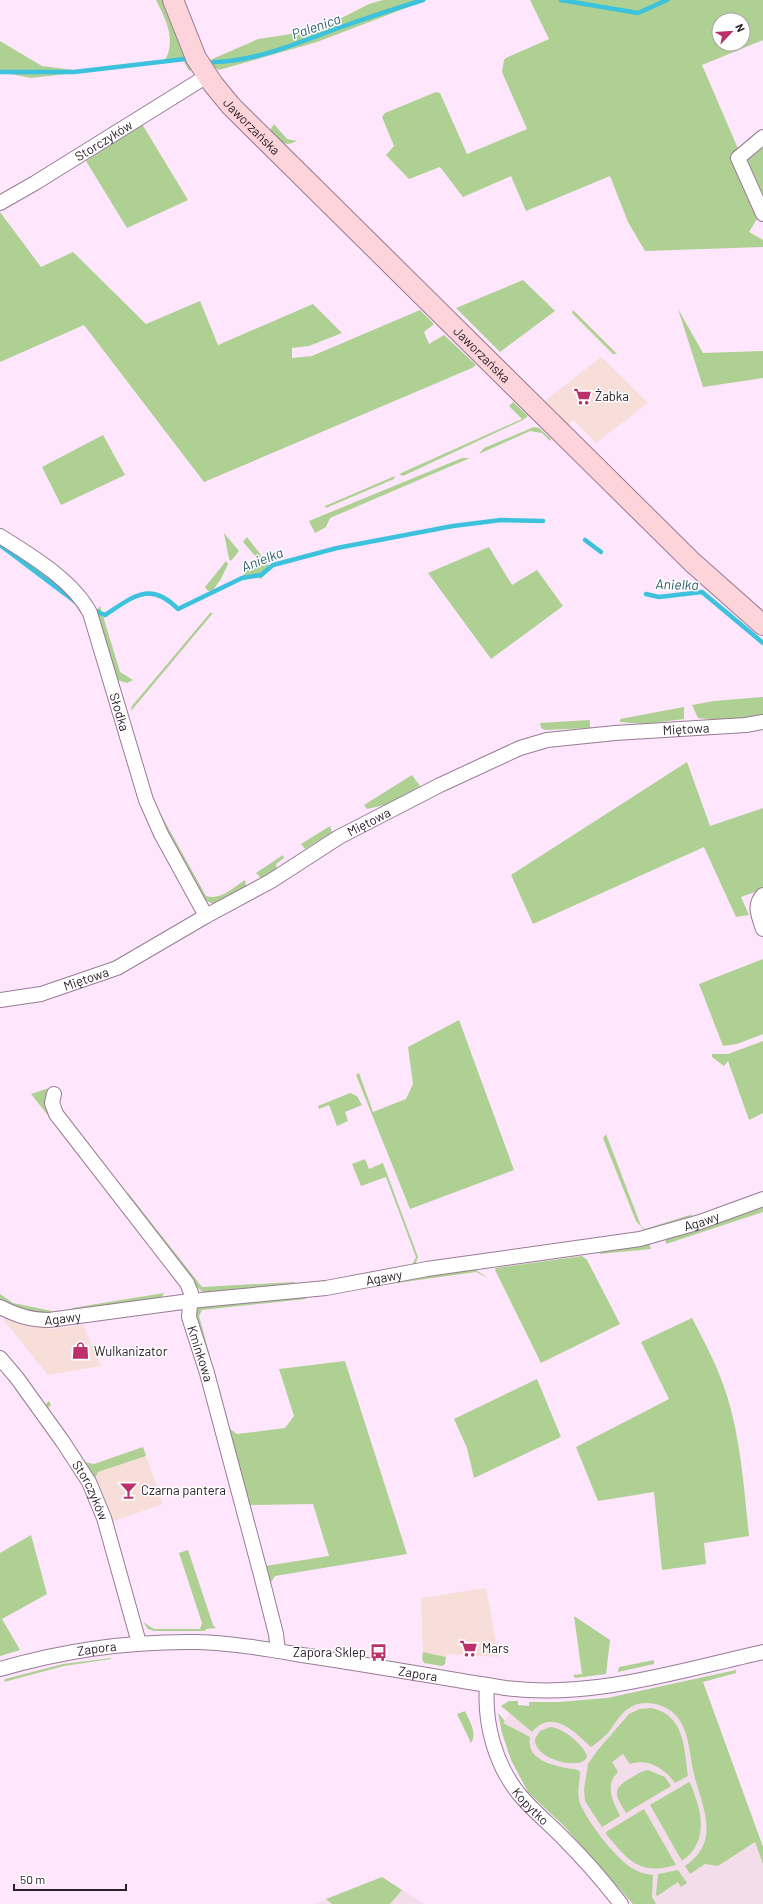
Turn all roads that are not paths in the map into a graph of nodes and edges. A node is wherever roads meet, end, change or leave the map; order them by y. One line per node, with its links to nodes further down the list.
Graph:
1 (173, 0): 2 (street, Jaworzańska)
2 (207, 76): 4 (street, Storczyków); 7 (street, Jaworzańska)
3 (763, 137): 5 (street)
4 (0, 203)
5 (763, 214)
6 (0, 536): 10 (street, Słodka)
7 (763, 625)
8 (763, 722): 10 (street, Miętowa)
9 (763, 895): 11 (street)
10 (206, 916): 12 (street, Miętowa)
11 (763, 929)
12 (0, 1000)
13 (54, 1094): 15 (street, Kminkowa)
14 (763, 1199): 15 (street, Agawy)
15 (190, 1301): 16 (street, Agawy); 19 (street, Kminkowa)
16 (0, 1307)
17 (0, 1358): 18 (street, Storczyków)
18 (139, 1643): 19 (street, Zapora); 21 (street, Zapora)
19 (278, 1651): 22 (street, Zapora)
20 (763, 1652): 22 (street, Zapora)
21 (0, 1669)
22 (487, 1685): 23 (street, Kopytko)
23 (621, 1904)

